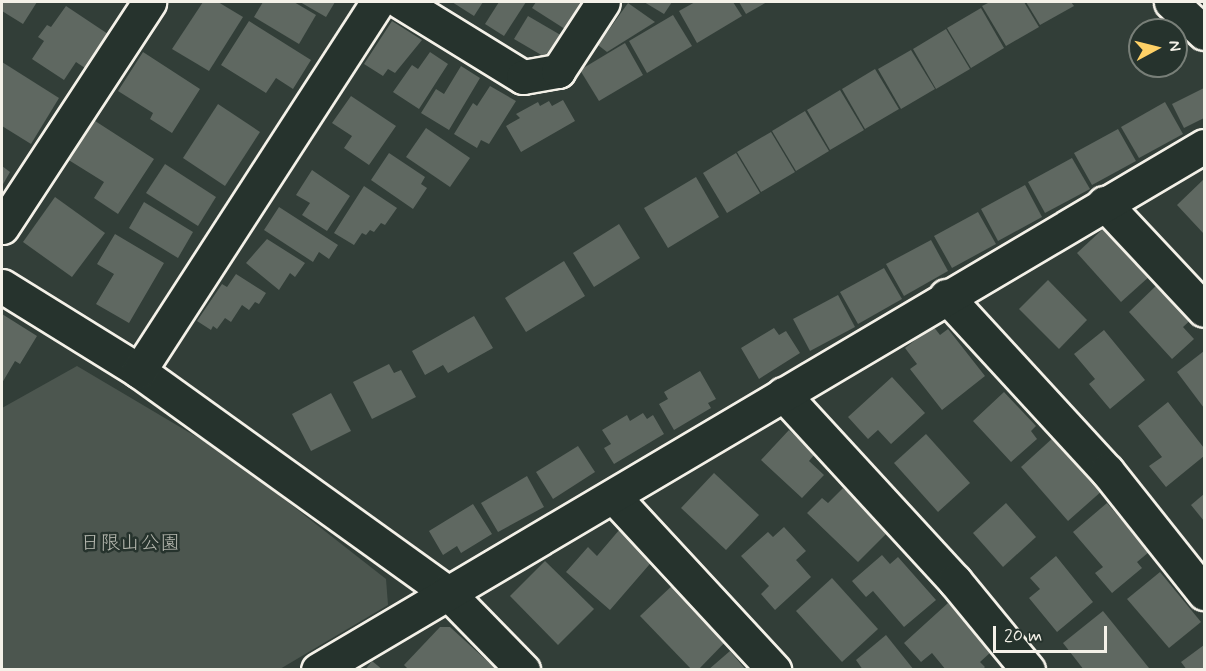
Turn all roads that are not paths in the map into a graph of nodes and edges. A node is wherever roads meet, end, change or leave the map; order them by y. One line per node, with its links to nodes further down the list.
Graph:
1 (149, 2): 9 (street)
2 (378, 2): 13 (street)
3 (401, 2): 4 (street)
4 (603, 2)
5 (1171, 2): 6 (street)
6 (1204, 33)
7 (1204, 146): 8 (street)
8 (1104, 203): 11 (street); 12 (street)
9 (2, 227)
10 (2, 286): 13 (street)
11 (946, 296): 14 (street); 17 (street)
12 (1204, 310)
13 (139, 371): 16 (street)
14 (783, 394): 15 (street); 21 (street)
15 (614, 497): 16 (street); 20 (street)
16 (447, 592): 18 (street); 19 (street)
17 (1204, 593)
18 (318, 669)
19 (523, 669)
20 (774, 669)
21 (1028, 669)

